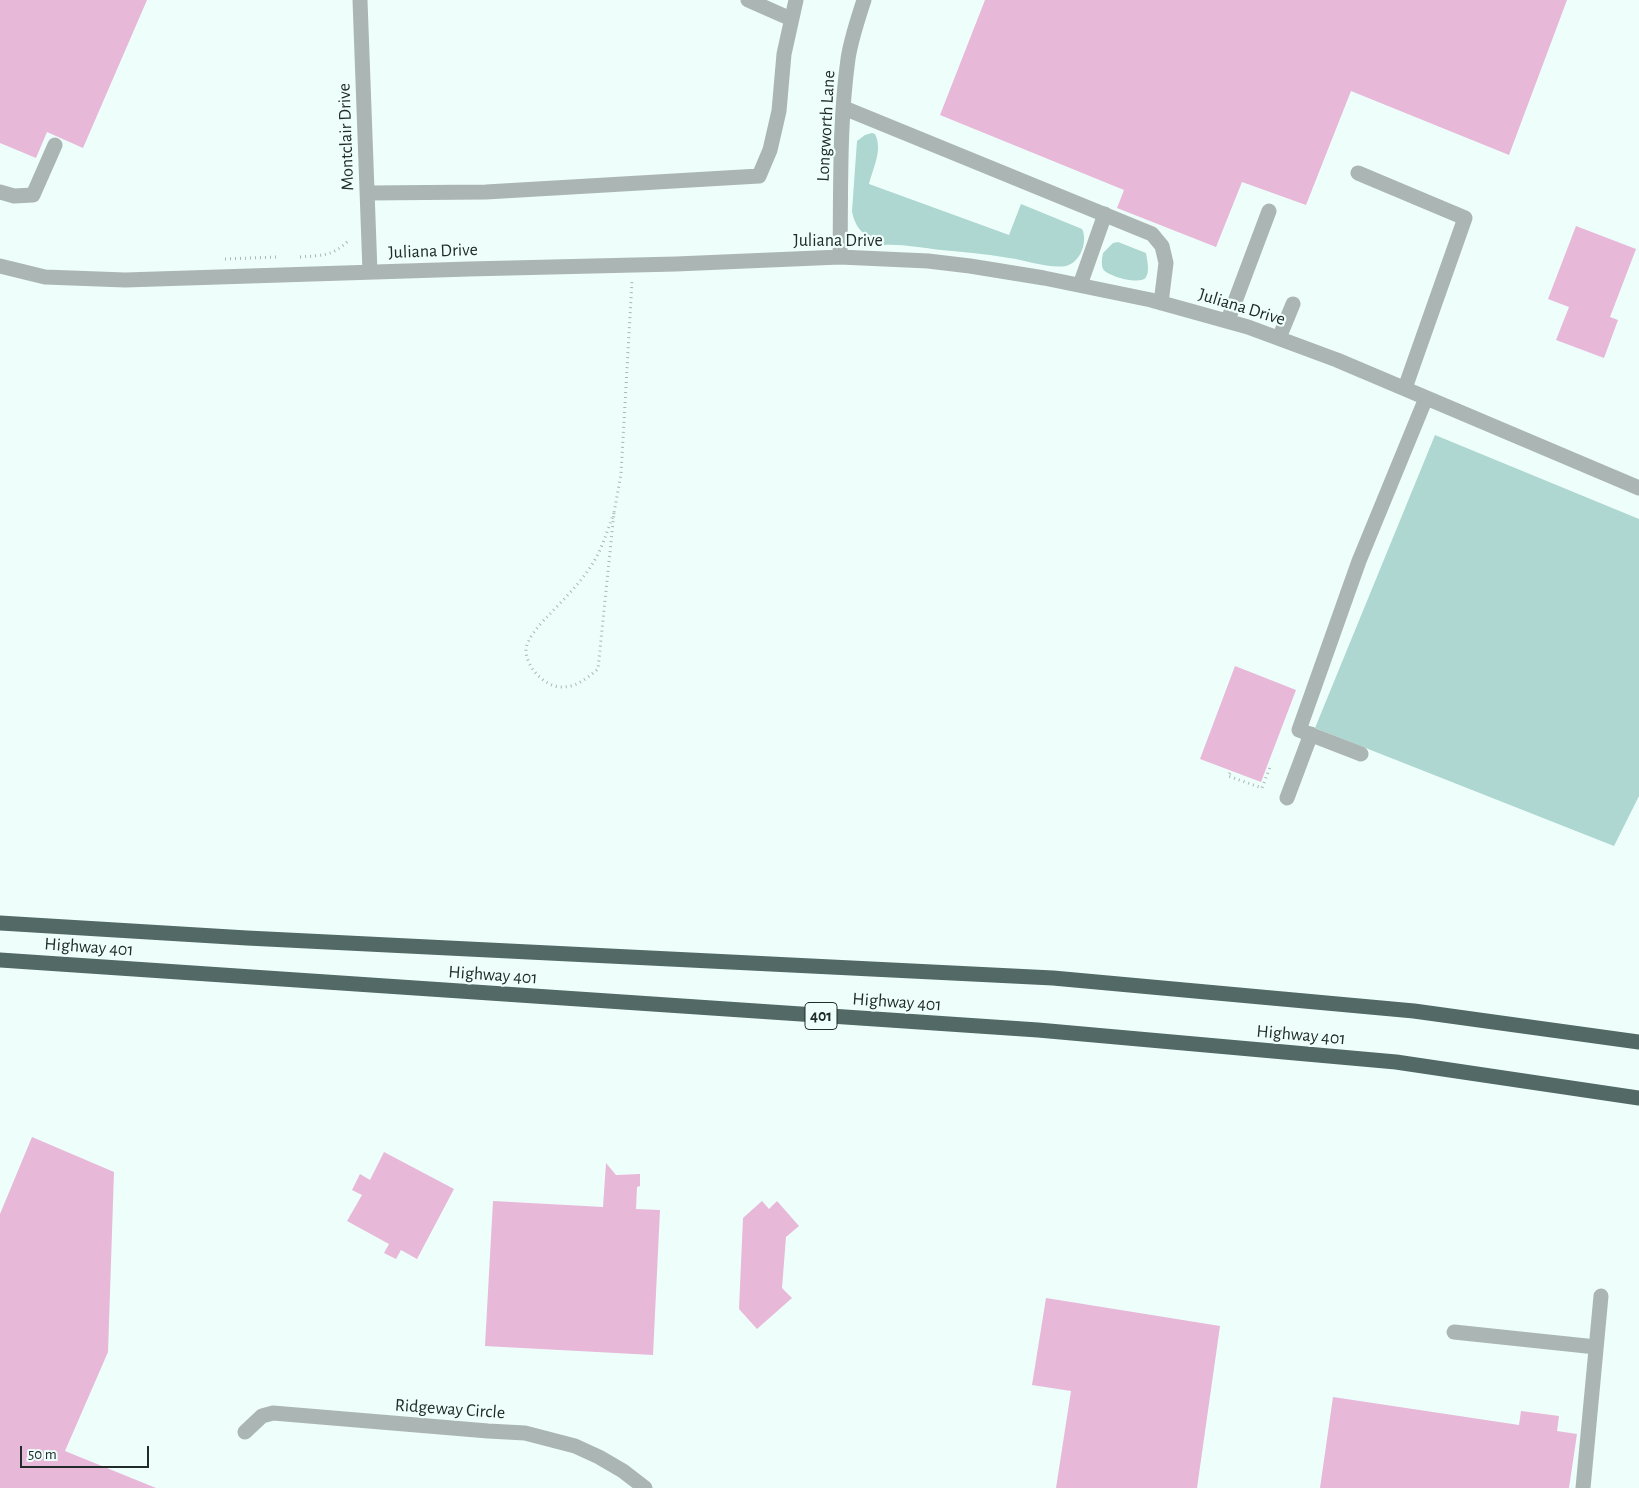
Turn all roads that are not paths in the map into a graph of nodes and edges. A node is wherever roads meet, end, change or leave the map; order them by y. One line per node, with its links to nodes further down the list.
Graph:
1 (360, 0): 10 (street, Montclair Drive)
2 (748, 0): 5 (street)
3 (796, 0): 5 (street)
4 (864, 0): 6 (street, Longworth Lane)
5 (791, 19): 10 (street)
6 (844, 108): 12 (street); 13 (street, Longworth Lane)
7 (55, 145): 9 (street)
8 (1358, 173): 21 (street)
9 (0, 192)
10 (367, 193): 15 (street, Montclair Drive)
11 (1269, 211): 19 (street)
12 (1105, 214): 16 (street); 17 (street)
13 (840, 257): 15 (street, Juliana Drive); 16 (street, Juliana Drive)
14 (0, 266): 15 (street, Juliana Drive)
15 (370, 272)
16 (1080, 285): 17 (street, Juliana Drive)
17 (1161, 303): 19 (street, Juliana Drive)
18 (1292, 304): 20 (street)
19 (1228, 320): 20 (street, Juliana Drive)
20 (1279, 338): 21 (street, Juliana Drive)
21 (1405, 388): 22 (street, Juliana Drive)
22 (1426, 398): 23 (street, Juliana Drive); 24 (street)
23 (1639, 488)
24 (1311, 734): 25 (street); 26 (street)
25 (1362, 754)
26 (1287, 798)
27 (3, 923): 29 (highway, Highway 401)
28 (0, 960): 30 (highway, Highway 401 / 401)
29 (1639, 1042)
30 (1639, 1098)
31 (1601, 1296): 33 (street)
32 (1454, 1332): 33 (street)
33 (1596, 1347): 36 (street)
34 (245, 1432): 35 (street, Ridgeway Circle)
35 (645, 1488)
36 (1582, 1488)

